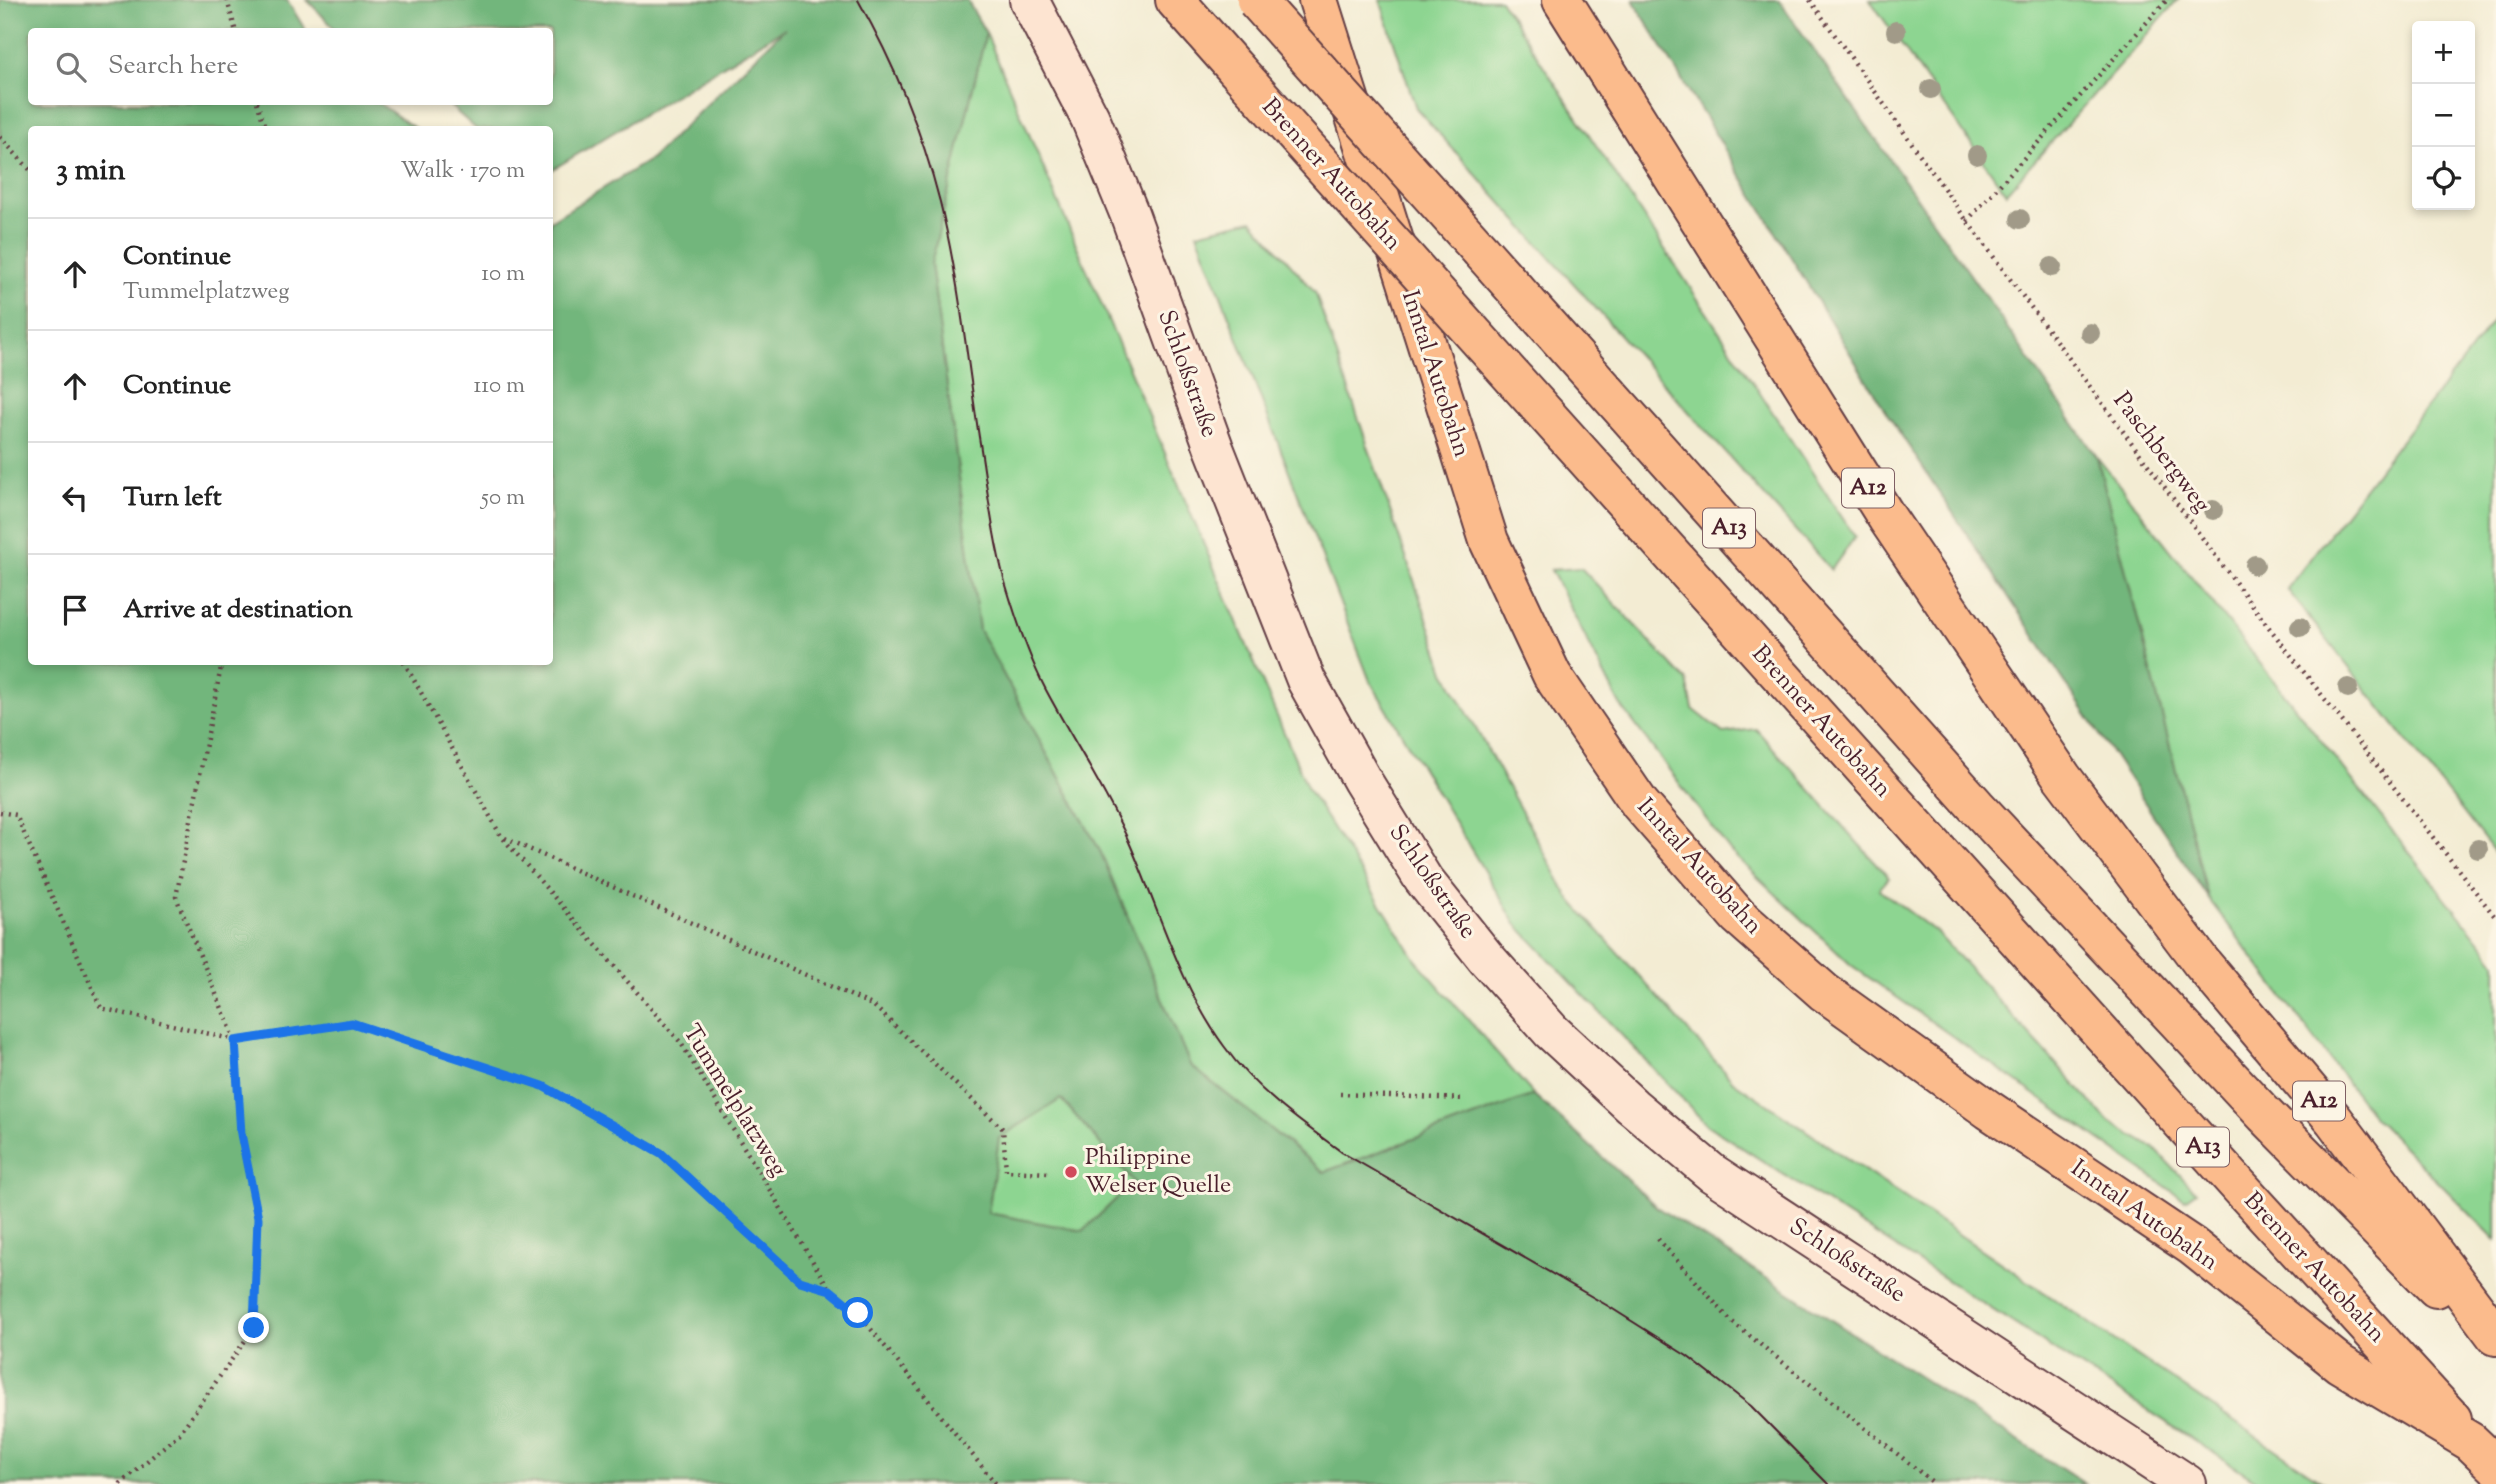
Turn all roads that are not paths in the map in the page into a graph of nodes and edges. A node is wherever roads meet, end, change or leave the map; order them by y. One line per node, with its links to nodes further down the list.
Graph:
1 (1028, 0): 13 (main road, Schloßstraße)
2 (1175, 0): 12 (highway, Brenner Autobahn / A13, bridge)
3 (1256, 0): 11 (highway, A13, bridge)
4 (1302, 0): 8 (highway)
5 (1318, 0): 8 (highway, Inntal Autobahn)
6 (1562, 0): 9 (highway, A12)
7 (1587, 0): 9 (highway)
8 (1335, 56): 12 (highway, Inntal Autobahn)
9 (1620, 91): 10 (highway, A12)
10 (2496, 1336)
11 (2496, 1349)
12 (2484, 1454)
13 (2187, 1484)

